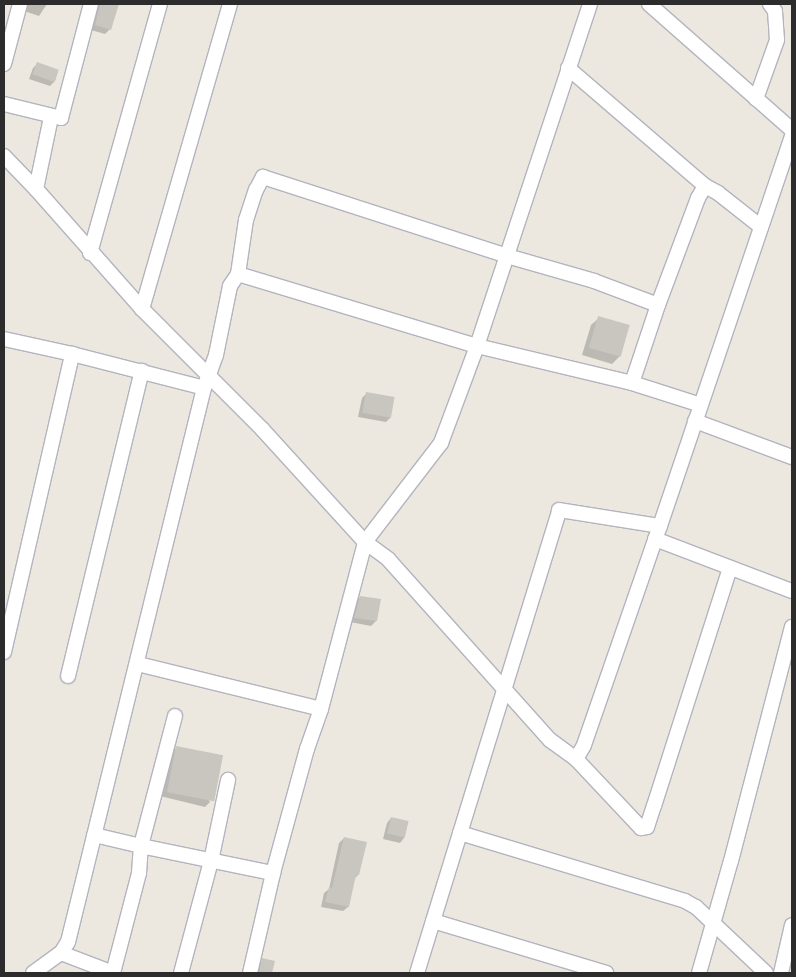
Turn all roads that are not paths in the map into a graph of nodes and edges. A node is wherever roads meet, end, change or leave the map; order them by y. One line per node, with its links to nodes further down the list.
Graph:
1 (20, 4): 8 (street)
2 (91, 4): 12 (street)
3 (160, 4): 19 (street)
4 (230, 4): 23 (street)
5 (590, 4): 9 (street)
6 (648, 4): 10 (street)
7 (770, 4): 10 (street)
8 (4, 64)
9 (568, 68): 16 (street); 20 (street)
10 (756, 99): 13 (street)
11 (4, 104): 12 (street)
12 (51, 117): 17 (street)
13 (792, 130)
14 (792, 135): 18 (street)
15 (4, 156): 17 (street)
16 (705, 186): 18 (street); 22 (street)
17 (36, 189): 19 (street)
18 (761, 228): 30 (street)
19 (90, 253): 23 (street)
20 (507, 256): 21 (street); 22 (street); 25 (street)
21 (238, 274): 25 (street); 28 (street)
22 (658, 305): 29 (street)
23 (142, 309): 28 (street)
24 (4, 339): 26 (street)
25 (477, 346): 29 (street); 35 (street)
26 (72, 354): 27 (street); 39 (street)
27 (142, 371): 28 (street); 41 (street)
28 (206, 382): 35 (street); 40 (street)
29 (632, 383): 30 (street)
30 (700, 405): 31 (street)
31 (695, 420): 32 (street); 33 (street)
32 (792, 457)
33 (660, 526): 34 (street); 42 (street)
34 (655, 540): 36 (street); 45 (street)
35 (365, 542): 42 (street); 43 (street)
36 (730, 568): 37 (street); 45 (street)
37 (792, 592)
38 (792, 627): 53 (street)
39 (4, 652)
40 (138, 664): 43 (street); 48 (street)
41 (68, 676)
42 (504, 688): 45 (street); 47 (street)
43 (321, 709): 51 (street)
44 (175, 716): 49 (street)
45 (576, 759)
46 (228, 780): 50 (street)
47 (460, 833): 52 (street); 53 (street)
48 (94, 835): 49 (street); 55 (street)
49 (141, 846): 50 (street); 55 (street)
50 (211, 861): 51 (street); 57 (street)
51 (273, 874): 58 (street)
52 (433, 921): 59 (street); 60 (street)
53 (712, 922): 61 (street); 62 (street)
54 (792, 925): 63 (street)
55 (61, 953): 56 (street)
56 (33, 973)
57 (182, 973)
58 (250, 973)
59 (417, 973)
60 (606, 973)
61 (699, 973)
62 (766, 973)
63 (781, 973)

